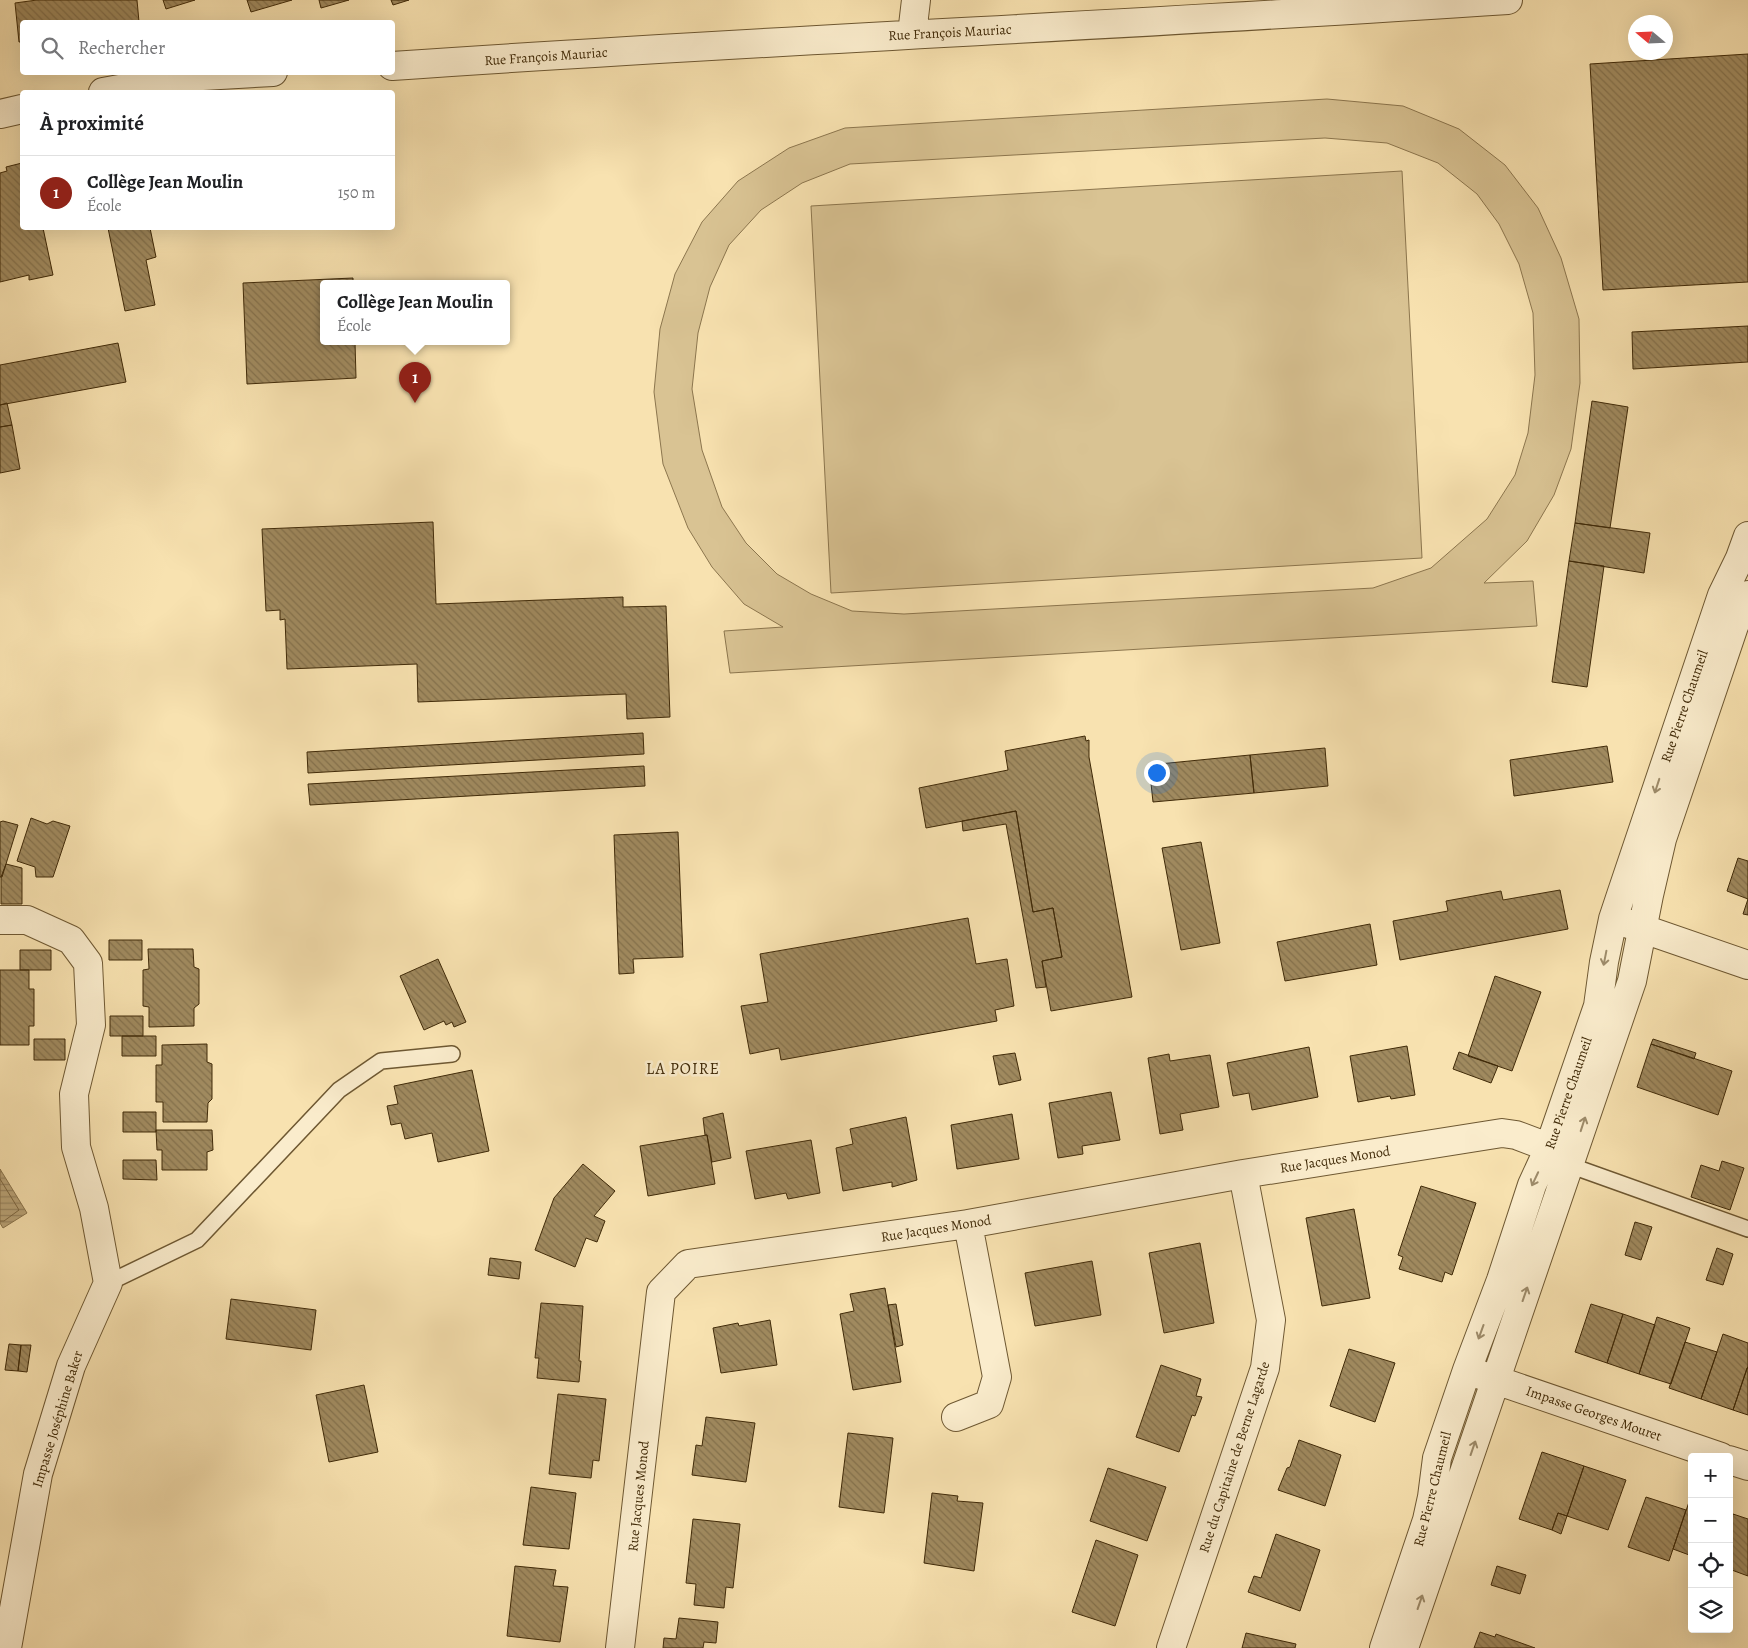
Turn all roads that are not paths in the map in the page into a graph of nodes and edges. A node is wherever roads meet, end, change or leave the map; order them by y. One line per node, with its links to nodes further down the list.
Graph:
1 (916, 0): 3 (street)
2 (1508, 0): 3 (street, Rue François Mauriac)
3 (912, 34): 4 (street, Rue François Mauriac)
4 (395, 66)
5 (220, 75): 6 (street)
6 (114, 90)
7 (20, 109): 8 (street)
8 (0, 114)
9 (1748, 536): 11 (street, Rue Pierre Chaumeil, one-way to 11)
10 (1748, 595): 13 (street, Rue Pierre Chaumeil)
11 (1613, 919): 13 (street); 16 (street, Rue Pierre Chaumeil, one-way to 16)
12 (0, 920): 20 (street)
13 (1642, 929): 14 (street); 16 (street, Rue Pierre Chaumeil, one-way to 13)
14 (1748, 965)
15 (452, 1054): 20 (lane)
16 (1564, 1156): 17 (street, Rue Jacques Monod); 19 (lane); 21 (street, Rue Pierre Chaumeil, one-way to 21); 22 (street, Rue Pierre Chaumeil, one-way to 16)
17 (1243, 1174): 18 (street, Rue Jacques Monod); 29 (street, Rue du Capitaine de Berne Lagarde)
18 (968, 1224): 23 (street); 28 (street, Rue Jacques Monod)
19 (1748, 1230)
20 (108, 1283): 27 (street, Impasse Joséphine Baker)
21 (1467, 1370): 22 (street, Impasse Georges Mouret); 30 (street, Rue Pierre Chaumeil)
22 (1496, 1380): 24 (street, Impasse Georges Mouret); 31 (street, Rue Pierre Chaumeil, one-way to 22)
23 (956, 1417)
24 (1709, 1453)
25 (1733, 1461): 26 (street)
26 (1748, 1466)
27 (7, 1648)
28 (620, 1648)
29 (1170, 1648)
30 (1384, 1648)
31 (1404, 1648)

